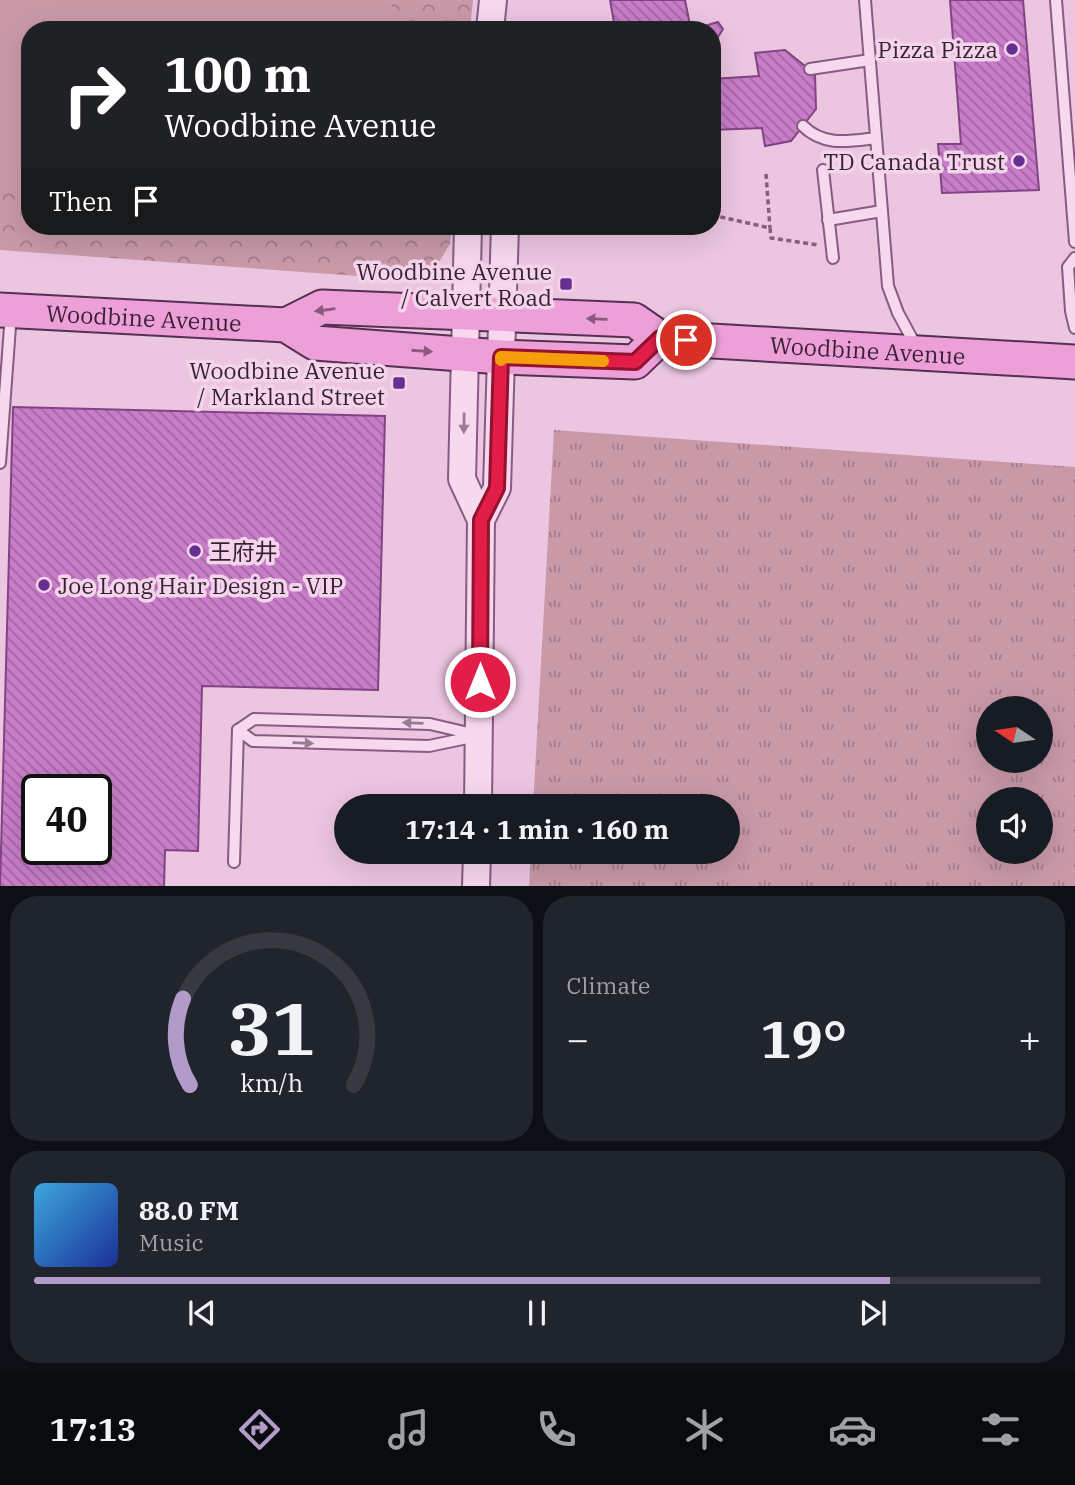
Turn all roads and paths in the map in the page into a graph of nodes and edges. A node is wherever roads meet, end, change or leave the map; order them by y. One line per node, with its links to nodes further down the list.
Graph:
1 (865, 0): 3 (lane)
2 (1056, 0): 15 (lane)
3 (870, 60): 4 (lane); 6 (lane)
4 (810, 69)
5 (803, 126): 6 (lane)
6 (876, 138): 9 (lane)
7 (823, 170): 11 (lane)
8 (766, 174): 12 (path)
9 (882, 211): 11 (lane); 24 (lane)
10 (721, 217): 12 (path)
11 (828, 220): 16 (lane)
12 (770, 228): 16 (path)
13 (468, 235): 19 (street)
14 (505, 235): 20 (street)
15 (1075, 242)
16 (833, 253)
17 (1075, 258): 22 (lane)
18 (6, 310): 21 (main road, Woodbine Avenue); 28 (lane)
19 (467, 315): 20 (main road, Woodbine Avenue); 21 (main road, Woodbine Avenue, one-way to 21); 25 (street)
20 (502, 317): 23 (main road, Woodbine Avenue, one-way to 20); 26 (street)
21 (286, 325): 25 (main road, Woodbine Avenue, one-way to 25)
22 (1075, 328)
23 (660, 338): 24 (main road, Woodbine Avenue); 26 (main road, Woodbine Avenue)
24 (920, 353): 27 (main road, Woodbine Avenue)
25 (465, 355): 26 (main road, Woodbine Avenue); 29 (street, one-way to 29)
26 (501, 357): 29 (street)
27 (1075, 362)
28 (0, 463)
29 (481, 520): 31 (street)
30 (238, 730): 31 (lane, one-way to 31); 31 (lane, one-way to 30); 33 (lane)
31 (480, 736): 32 (street)
32 (478, 794)
33 (234, 862)
34 (477, 864): 35 (street)
35 (476, 886)

